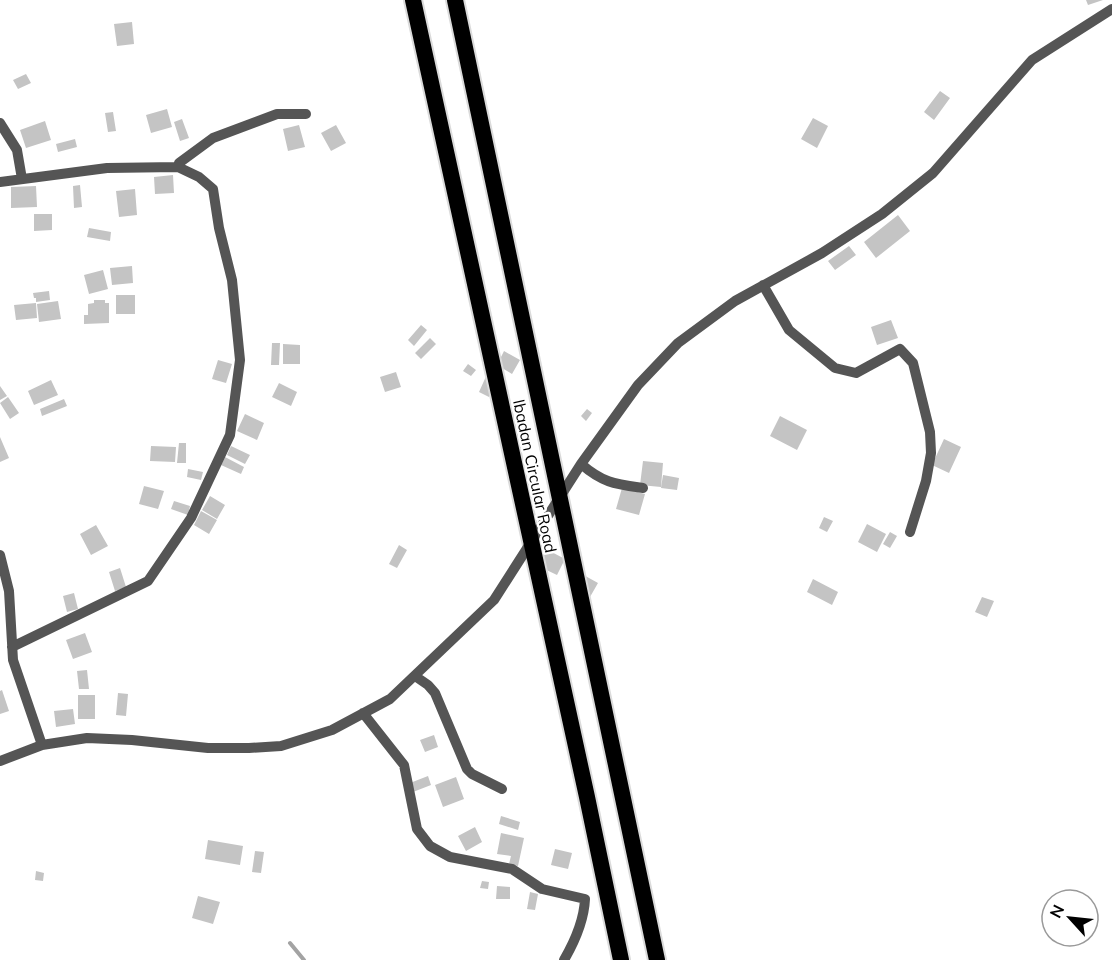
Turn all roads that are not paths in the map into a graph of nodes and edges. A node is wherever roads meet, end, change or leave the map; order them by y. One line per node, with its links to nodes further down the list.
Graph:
1 (413, 0): 23 (highway, Ibadan Circular Road)
2 (455, 0): 24 (highway, Ibadan Circular Road)
3 (1112, 9): 9 (street)
4 (306, 114): 6 (street)
5 (0, 123): 7 (street)
6 (178, 167): 7 (street); 16 (street)
7 (22, 179): 8 (street)
8 (0, 182)
9 (763, 285): 10 (street); 12 (street)
10 (581, 464): 11 (street); 17 (street)
11 (643, 488)
12 (910, 532)
13 (0, 555): 14 (street)
14 (12, 632): 15 (street); 16 (street)
15 (0, 637)
16 (12, 647): 19 (street)
17 (415, 676): 18 (street); 21 (street)
18 (363, 713): 19 (street); 22 (street)
19 (42, 745): 20 (street)
20 (0, 761)
21 (501, 789)
22 (564, 960)
23 (621, 960)
24 (657, 960)

